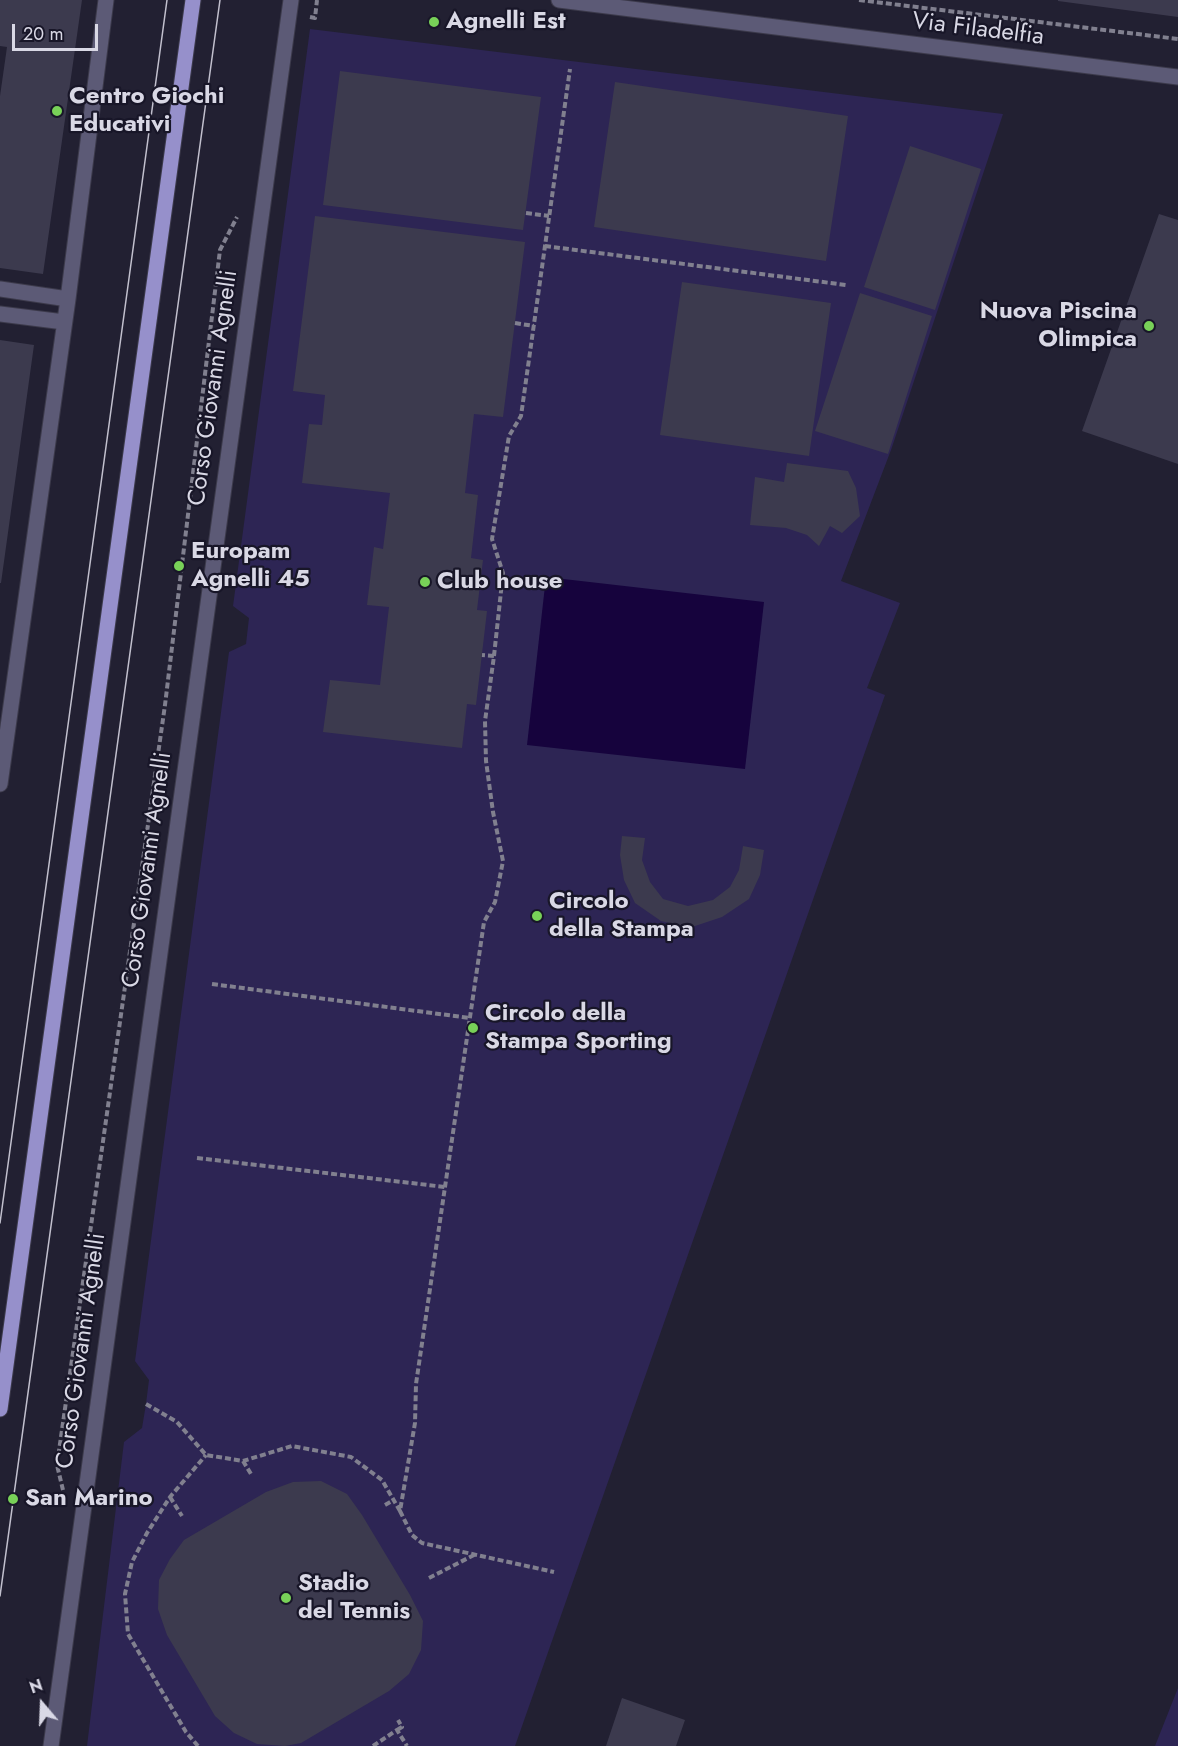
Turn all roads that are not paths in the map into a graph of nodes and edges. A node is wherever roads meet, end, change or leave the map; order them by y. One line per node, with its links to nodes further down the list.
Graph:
1 (106, 0): 7 (street)
2 (193, 0): 12 (main road)
3 (291, 0): 13 (street, Corso Giovanni Agnelli)
4 (559, 0): 5 (street, Via Filadelfia)
5 (1178, 77)
6 (0, 289): 7 (street)
7 (68, 298): 9 (street)
8 (0, 314): 9 (street)
9 (64, 322): 10 (street)
10 (3, 742): 11 (street)
11 (0, 784)
12 (0, 1409)
13 (51, 1746)

